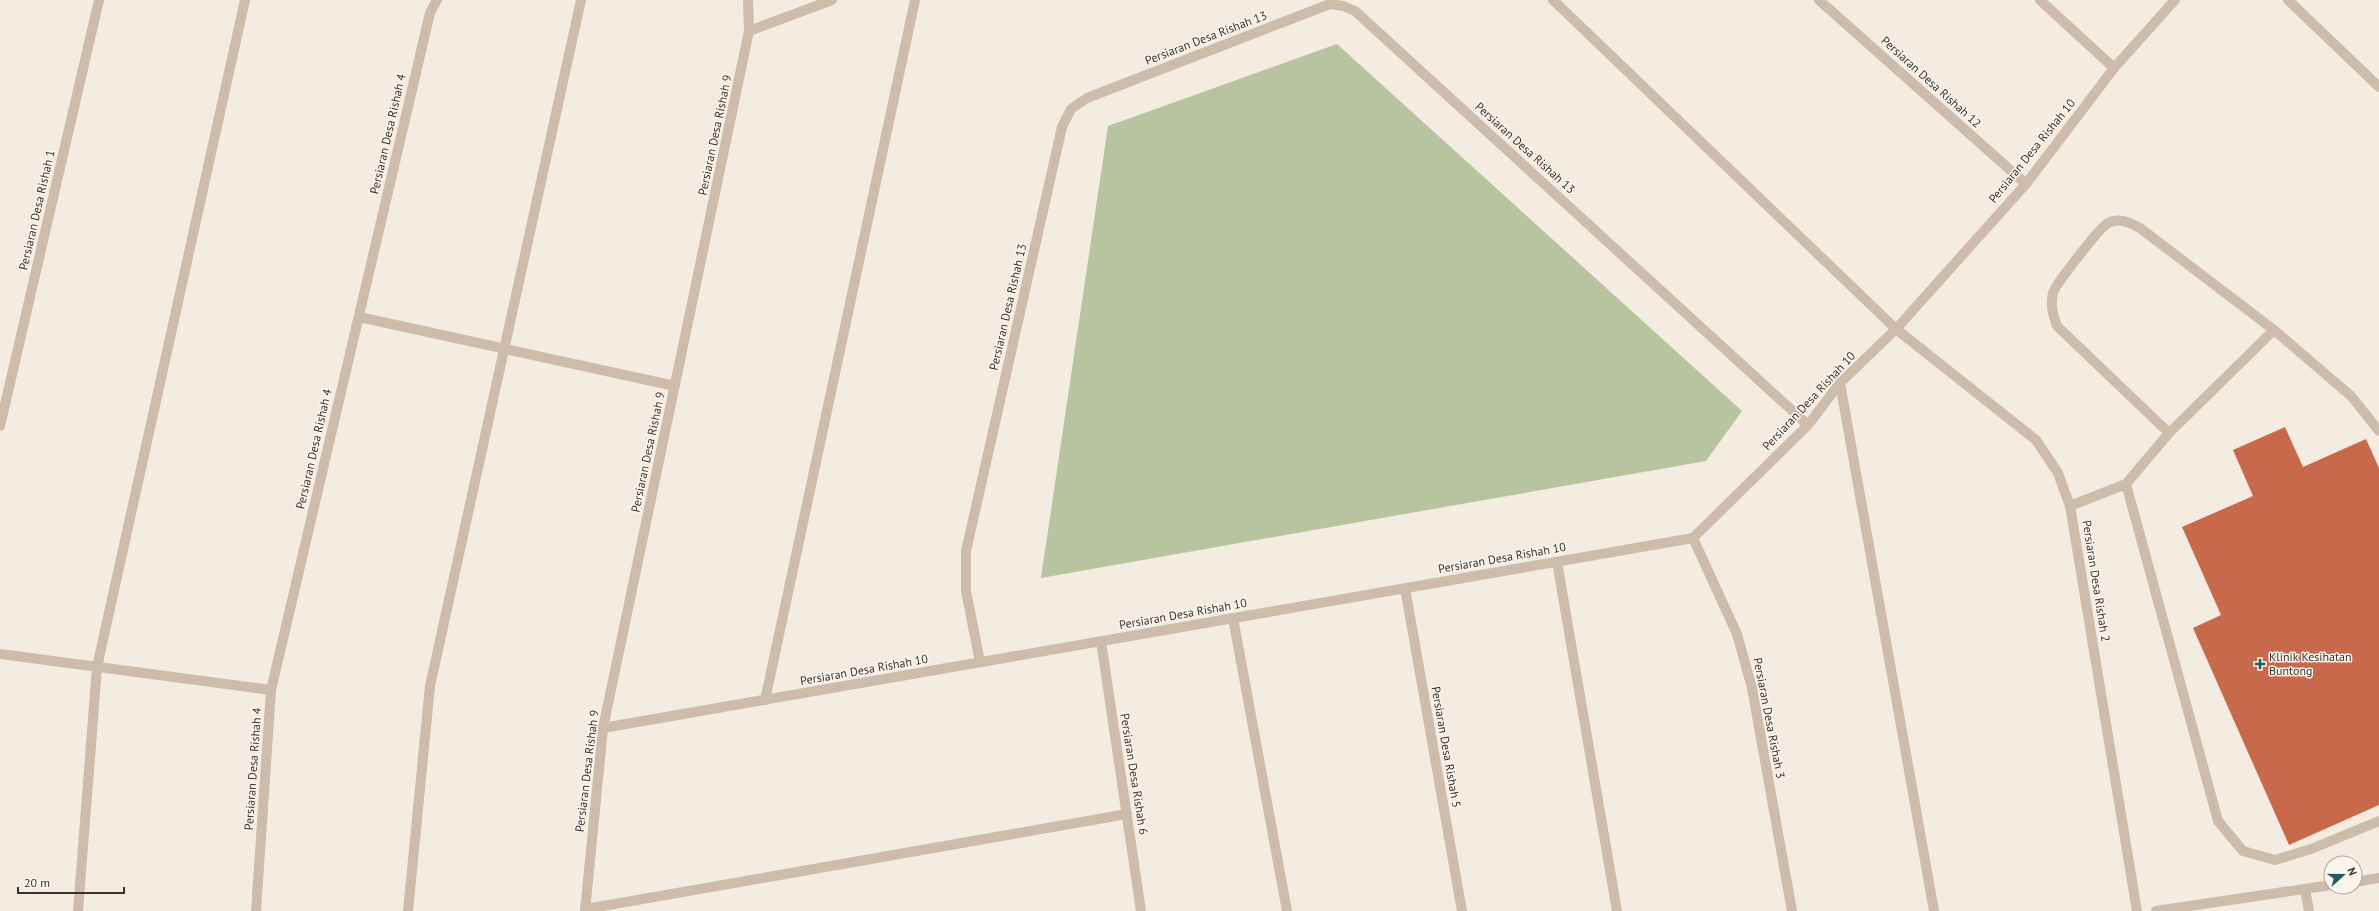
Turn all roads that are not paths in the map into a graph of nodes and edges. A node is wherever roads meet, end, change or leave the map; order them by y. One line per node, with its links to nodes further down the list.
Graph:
1 (99, 0): 24 (street, Persiaran Desa Rishah 1)
2 (245, 0): 36 (street)
3 (437, 0): 17 (street, Persiaran Desa Rishah 4)
4 (581, 0): 20 (street)
5 (748, 0): 13 (street, Persiaran Desa Rishah 9)
6 (832, 0): 13 (street)
7 (914, 0): 38 (street)
8 (1553, 0): 18 (street, Persiaran Desa Rishah 2)
9 (1819, 0): 16 (street, Persiaran Desa Rishah 12)
10 (2040, 0): 14 (street)
11 (2175, 0): 14 (street, Persiaran Desa Rishah 10)
12 (2288, 0): 15 (street)
13 (749, 32): 22 (street, Persiaran Desa Rishah 9)
14 (2114, 68): 16 (street, Persiaran Desa Rishah 10)
15 (2379, 87)
16 (2026, 184): 18 (street, Persiaran Desa Rishah 10)
17 (358, 317): 20 (street); 37 (street, Persiaran Desa Rishah 4)
18 (1896, 329): 21 (street, Persiaran Desa Rishah 10); 28 (street, Persiaran Desa Rishah 2)
19 (2274, 330): 25 (street); 26 (street); 26 (street)
20 (504, 349): 22 (street); 49 (street)
21 (1840, 383): 23 (street, Persiaran Desa Rishah 10); 55 (street)
22 (675, 386): 39 (street, Persiaran Desa Rishah 9)
23 (1808, 424): 29 (street, Persiaran Desa Rishah 10); 35 (street, Persiaran Desa Rishah 13)
24 (0, 426)
25 (2379, 431)
26 (2169, 433): 27 (street)
27 (2126, 484): 28 (street); 41 (street)
28 (2070, 506): 56 (street, Persiaran Desa Rishah 2)
29 (1693, 538): 30 (street, Persiaran Desa Rishah 10); 54 (street, Persiaran Desa Rishah 3)
30 (1558, 562): 31 (street, Persiaran Desa Rishah 10); 53 (street)
31 (1405, 588): 32 (street, Persiaran Desa Rishah 10); 52 (street, Persiaran Desa Rishah 5)
32 (1233, 618): 33 (street, Persiaran Desa Rishah 10); 51 (street)
33 (1101, 641): 35 (street, Persiaran Desa Rishah 10); 40 (street, Persiaran Desa Rishah 6)
34 (0, 654): 36 (street)
35 (980, 662): 38 (street, Persiaran Desa Rishah 10)
36 (97, 667): 37 (street); 47 (street)
37 (271, 690): 48 (street, Persiaran Desa Rishah 4)
38 (765, 700): 39 (street, Persiaran Desa Rishah 10)
39 (602, 728): 46 (street, Persiaran Desa Rishah 9)
40 (1127, 814): 46 (street); 50 (street, Persiaran Desa Rishah 6)
41 (2379, 821)
42 (2379, 878): 43 (street)
43 (2363, 881)
44 (2323, 886): 45 (street)
45 (2305, 889): 57 (street); 58 (street)
46 (585, 910)
47 (78, 911)
48 (256, 911)
49 (408, 911)
50 (1141, 911)
51 (1287, 911)
52 (1462, 911)
53 (1617, 911)
54 (1792, 911)
55 (1934, 911)
56 (2137, 911)
57 (2156, 911)
58 (2309, 911)

